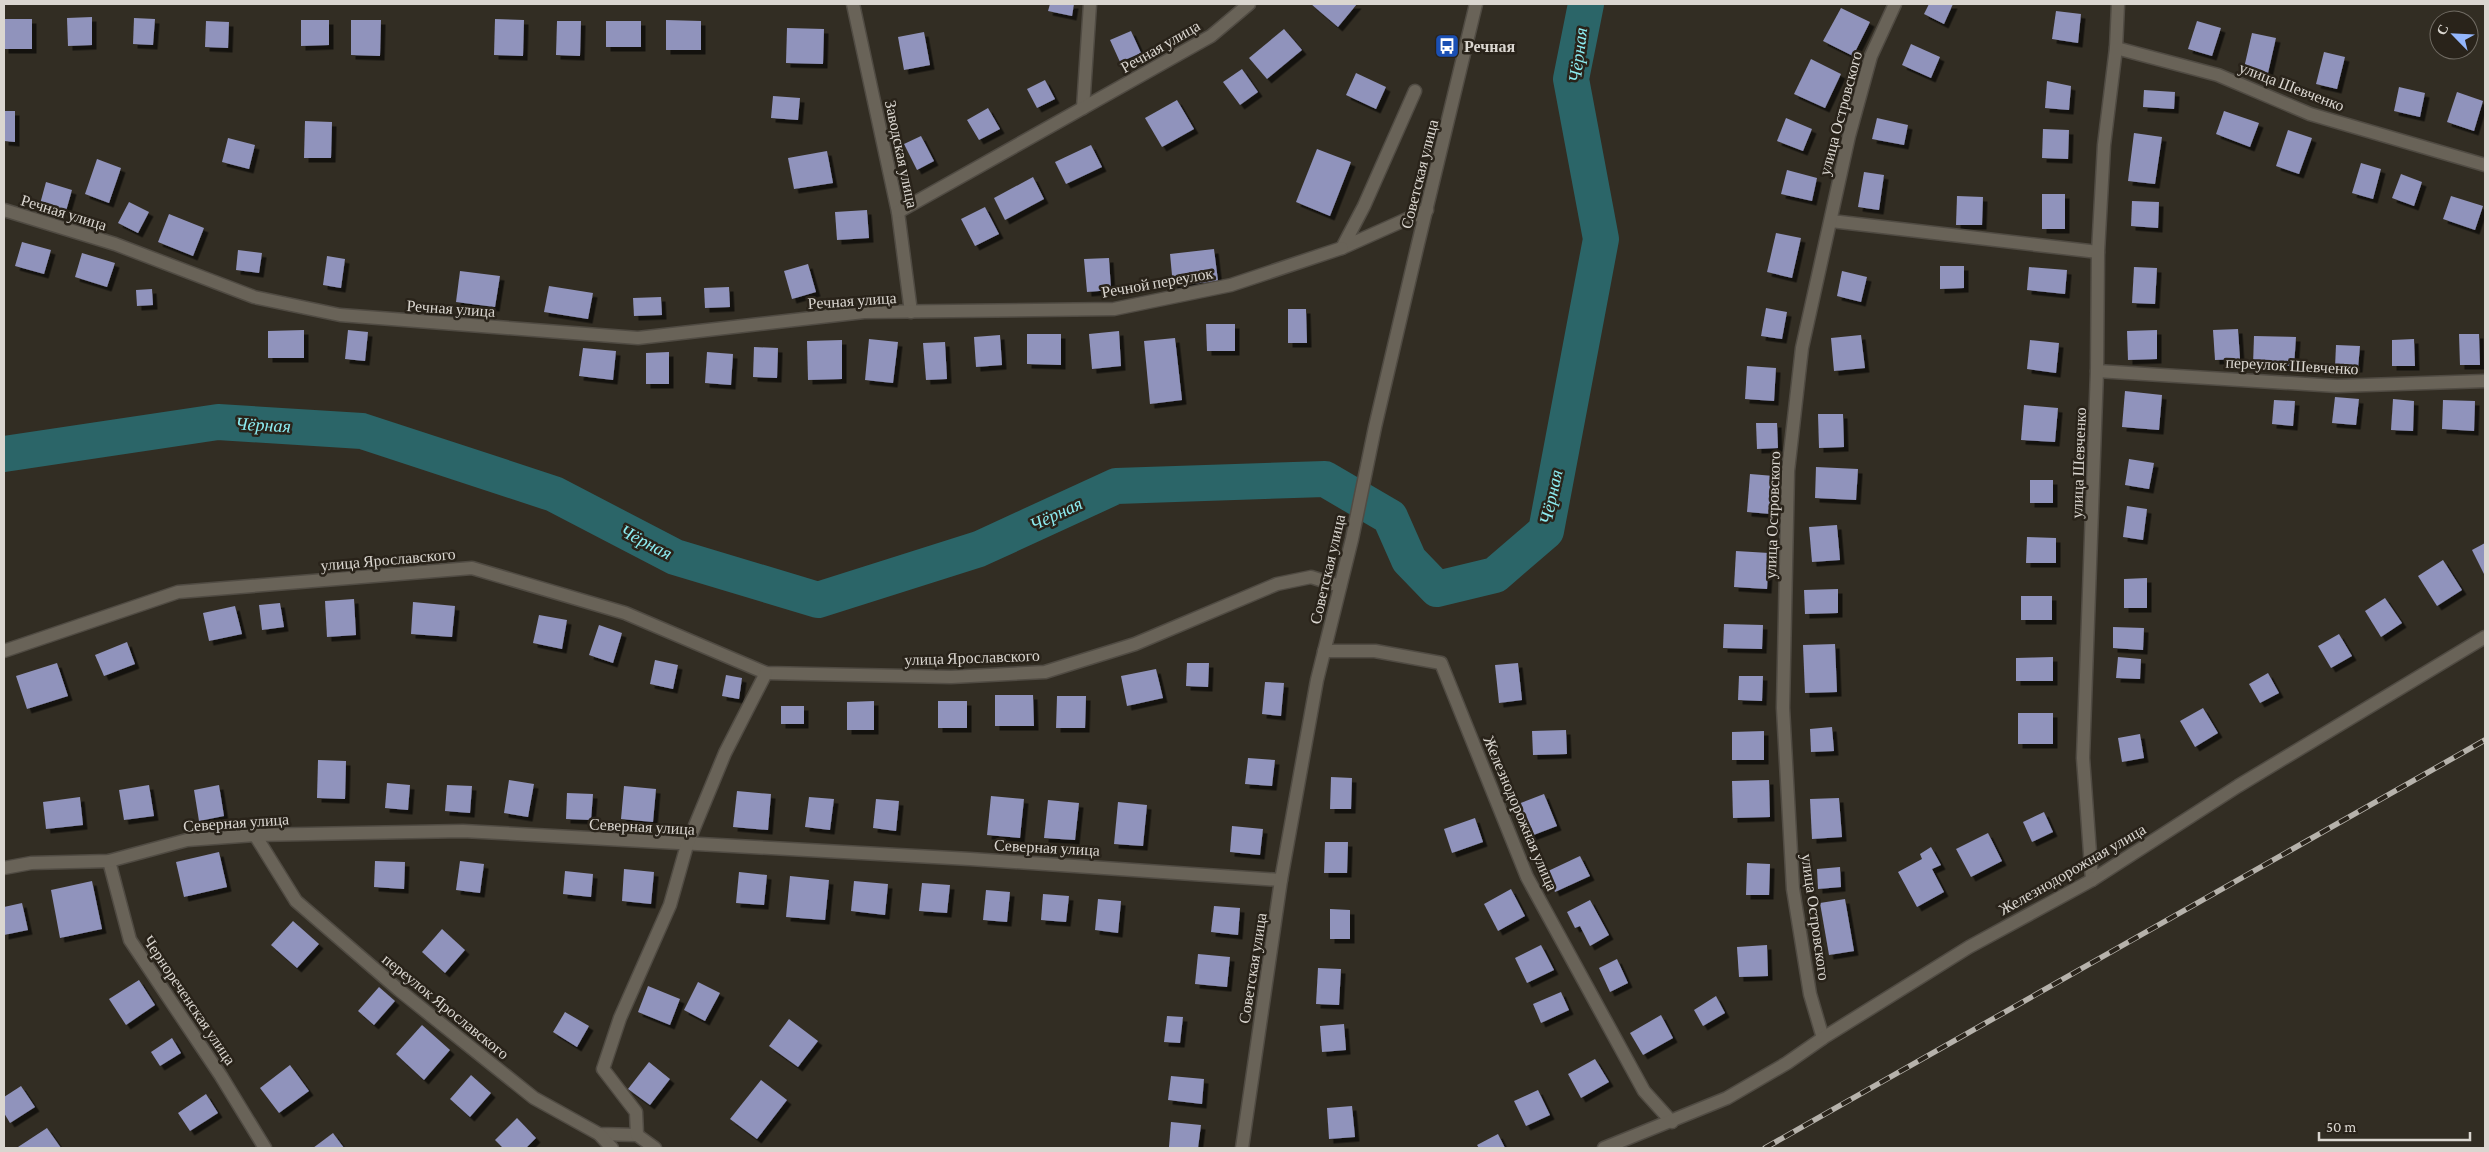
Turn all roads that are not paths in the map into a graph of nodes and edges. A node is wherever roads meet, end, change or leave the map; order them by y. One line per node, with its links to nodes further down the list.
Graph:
1 (853, 4): 13 (street, Заводская улица)
2 (1090, 4): 9 (street)
3 (1249, 4): 9 (street, Речная улица)
4 (1476, 4): 12 (street, Советская улица)
5 (1895, 4): 14 (street, улица Островского)
6 (2118, 4): 7 (street, улица Шевченко)
7 (2116, 48): 10 (street, улица Шевченко); 16 (street, улица Шевченко)
8 (1415, 92): 15 (street)
9 (1082, 108): 13 (street, Речная улица)
10 (2485, 165)
11 (4, 210): 17 (street, Речная улица)
12 (1427, 210): 15 (street, Речной переулок); 20 (street, Советская улица)
13 (898, 212): 17 (street, Заводская улица)
14 (1831, 221): 16 (street); 31 (street, улица Островского)
15 (1342, 248): 17 (street, Речной переулок)
16 (2098, 252): 18 (street, улица Шевченко)
17 (912, 312)
18 (2097, 371): 19 (street, переулок Шевченко); 30 (street, улица Шевченко)
19 (2485, 380)
20 (1340, 586): 23 (street, Советская улица); 24 (street, улица Ярославского)
21 (2485, 636): 30 (street, Железнодорожная улица)
22 (4, 651): 24 (street, улица Ярославского)
23 (1324, 651): 29 (street, Советская улица); 32 (street, Железнодорожная улица)
24 (766, 673): 26 (street)
25 (255, 835): 26 (street, Северная улица); 27 (street, Северная улица); 33 (street, переулок Ярославского)
26 (687, 845): 29 (street, Северная улица); 34 (street)
27 (109, 861): 28 (street, Северная улица); 35 (street, Чернореченская улица)
28 (4, 868)
29 (1281, 880): 38 (street, Советская улица)
30 (2092, 880): 31 (street, Железнодорожная улица)
31 (1822, 1038): 32 (street, Железнодорожная улица)
32 (1672, 1122): 39 (street, Железнодорожная улица)
33 (600, 1134): 34 (street, переулок Ярославского); 36 (street)
34 (637, 1135): 37 (street)
35 (265, 1148)
36 (612, 1148)
37 (654, 1148)
38 (1242, 1148)
39 (1604, 1148)

